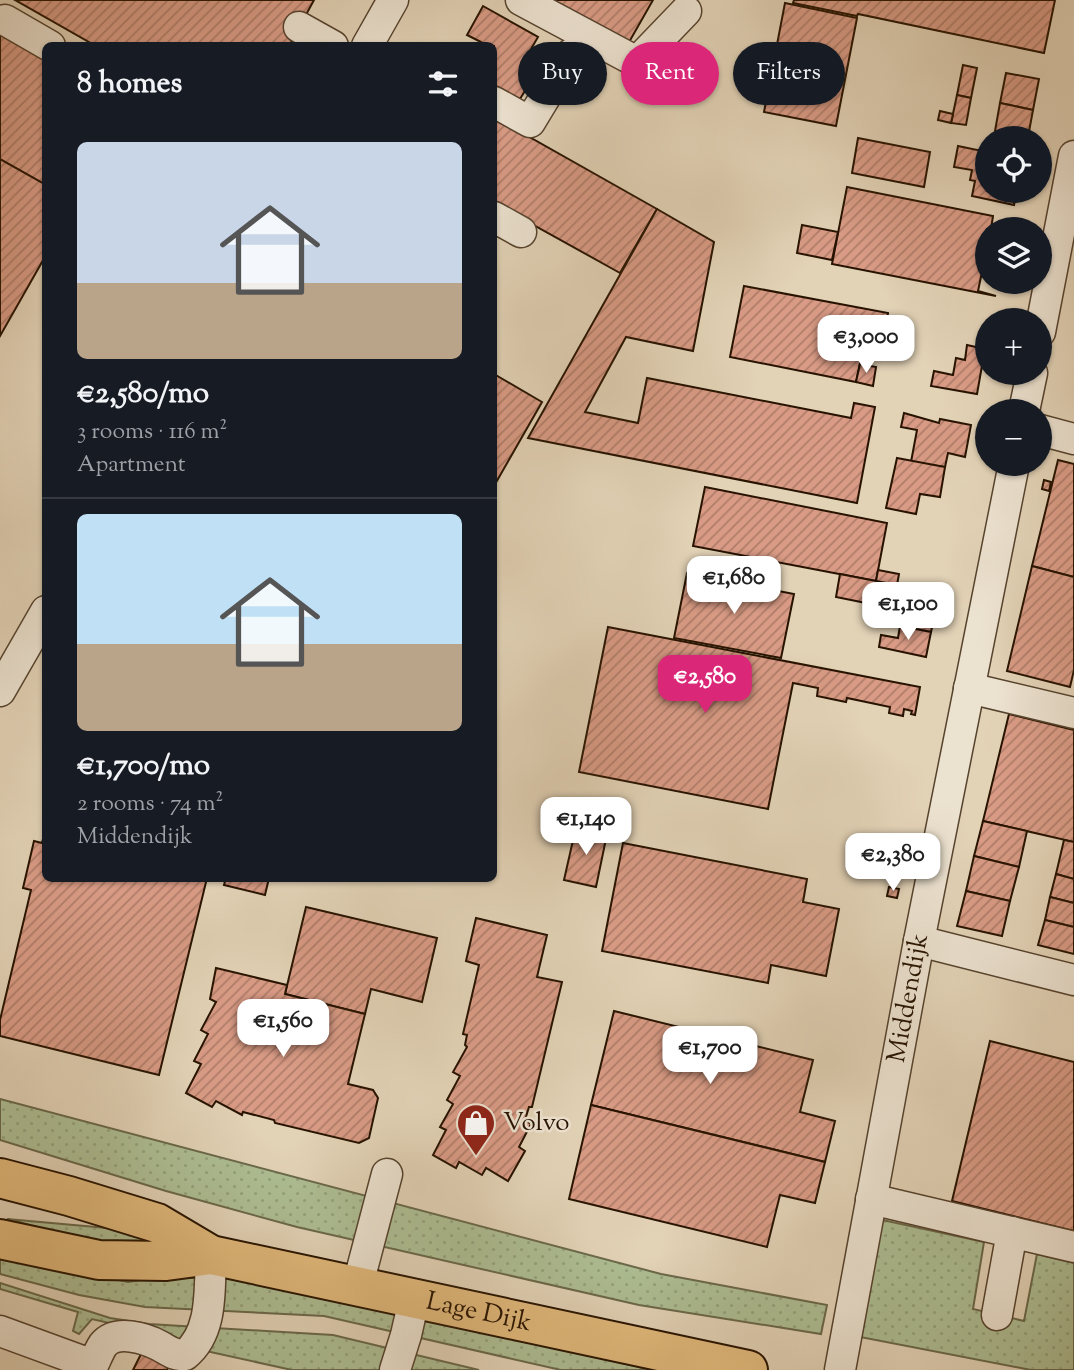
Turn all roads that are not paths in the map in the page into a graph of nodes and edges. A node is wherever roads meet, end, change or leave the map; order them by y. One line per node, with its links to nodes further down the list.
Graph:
1 (393, 0): 8 (street)
2 (521, 0): 3 (street)
3 (686, 11)
4 (5, 20): 6 (street)
5 (299, 27): 7 (street)
6 (43, 42)
7 (326, 42)
8 (377, 42)
9 (497, 105): 10 (street)
10 (540, 105)
11 (1074, 159): 14 (street)
12 (497, 219): 13 (street)
13 (521, 232)
14 (1045, 308)
15 (1052, 433): 16 (street)
16 (1074, 439)
17 (1012, 476): 19 (street, Middendijk)
18 (42, 618): 20 (street)
19 (969, 688): 21 (street); 22 (street, Middendijk)
20 (0, 691)
21 (1074, 713)
22 (919, 941): 23 (street); 26 (street, Middendijk)
23 (1074, 980)
24 (387, 1174): 31 (street)
25 (0, 1178): 30 (main road, Lage Dijk)
26 (871, 1199): 27 (street); 39 (street, Middendijk)
27 (1012, 1232): 29 (street); 33 (street)
28 (0, 1239): 30 (main road, Lage Dijk)
29 (1074, 1247)
30 (211, 1255): 31 (main road, Lage Dijk); 35 (street); 36 (street)
31 (357, 1288): 32 (main road, Lage Dijk)
32 (414, 1300): 37 (street); 38 (main road, Lage Dijk)
33 (997, 1315)
34 (0, 1331): 35 (street)
35 (50, 1360)
36 (190, 1370)
37 (395, 1370)
38 (748, 1370)
39 (840, 1370)

